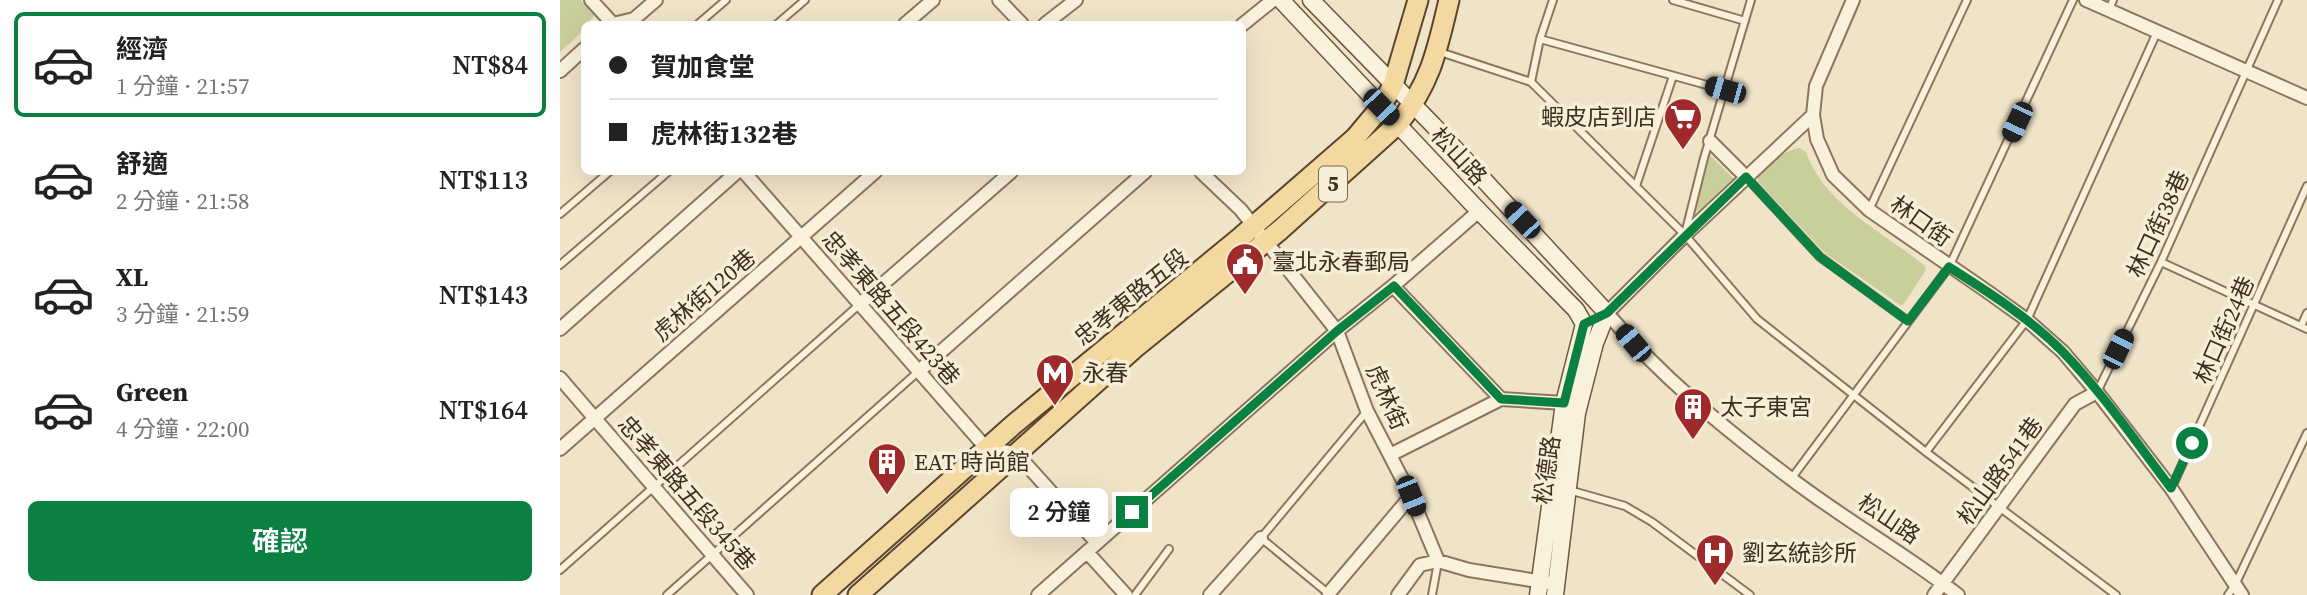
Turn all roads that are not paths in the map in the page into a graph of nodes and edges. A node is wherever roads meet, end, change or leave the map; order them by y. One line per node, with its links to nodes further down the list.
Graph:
1 (591, 0): 22 (street)
2 (656, 0): 23 (street)
3 (726, 0): 24 (lane)
4 (805, 0): 25 (lane)
5 (933, 0): 26 (street)
6 (999, 0): 27 (street)
7 (1076, 0): 28 (street)
8 (1273, 0): 29 (street)
9 (1281, 0): 43 (main road, 松山路)
10 (1311, 0): 39 (main road, 松山路)
11 (1418, 0): 39 (main road, 忠孝東路五段 / 5)
12 (1449, 0): 33 (main road, 忠孝東路五段 / 5)
13 (1553, 0): 32 (lane)
14 (1673, 0): 30 (lane)
15 (1751, 0): 30 (lane)
16 (1853, 0): 44 (street, 林口街)
17 (1967, 0): 58 (lane)
18 (2073, 0): 66 (lane)
19 (2087, 0): 21 (street)
20 (2278, 0): 35 (lane, 林口街38巷)
21 (2111, 5): 31 (street)
22 (610, 21)
23 (626, 21)
24 (702, 21)
25 (780, 21)
26 (908, 21)
27 (1020, 21)
28 (1049, 21)
29 (1246, 22)
30 (1745, 22): 40 (lane)
31 (2157, 32): 35 (street); 72 (lane)
32 (1540, 39): 37 (lane); 38 (lane)
33 (1437, 51): 38 (lane); 42 (main road, 忠孝東路五段 / 5)
34 (581, 52): 36 (street)
35 (2246, 70): 41 (street); 64 (lane, 林口街38巷)
36 (560, 71)
37 (1673, 76): 40 (lane); 56 (lane)
38 (1531, 82): 56 (lane)
39 (1393, 85): 42 (main road, 松山路); 43 (main road, 忠孝東路五段 / 5)
40 (1725, 90): 46 (lane)
41 (2307, 98)
42 (1413, 105): 45 (main road, 忠孝東路五段 / 5); 70 (main road, 松山路)
43 (1381, 107): 45 (main road, 松山路); 61 (main road, 忠孝東路五段 / 5)
44 (1813, 115): 55 (street); 58 (street, 林口街)
45 (1398, 124): 59 (main road, 松山路); 61 (main road, 忠孝東路五段 / 5)
46 (1710, 141): 55 (street); 62 (lane)
47 (606, 175): 60 (lane)
48 (665, 175): 65 (lane)
49 (734, 175): 76 (street)
50 (747, 175): 63 (street, 忠孝東路五段423巷)
51 (872, 175): 63 (street, 虎林街120巷)
52 (1008, 175): 68 (street)
53 (1142, 175): 78 (street)
54 (1204, 175): 61 (street, 虎林街)
55 (1746, 177): 62 (street); 73 (lane)
56 (1636, 186): 62 (lane)
57 (2307, 186): 69 (lane, 林口街24巷)
58 (1869, 210): 66 (street, 林口街)
59 (1479, 211): 67 (street); 74 (main road, 松山路)
60 (560, 214)
61 (1260, 234): 77 (street, 虎林街); 88 (main road, 忠孝東路五段 / 5); 90 (main road, 忠孝東路五段 / 5)
62 (1685, 235): 70 (street); 81 (lane)
63 (801, 237): 68 (street, 忠孝東路五段423巷); 85 (street, 虎林街120巷)
64 (2161, 262): 69 (lane); 80 (lane, 林口街38巷)
65 (560, 265)
66 (1949, 267): 72 (street, 林口街); 73 (lane)
67 (1394, 286): 77 (street); 82 (street)
68 (860, 304): 78 (street, 忠孝東路五段423巷); 93 (lane)
69 (2254, 306): 75 (lane); 94 (lane, 林口街24巷)
70 (1607, 313): 74 (main road); 92 (street, 松山路); 95 (main road, 松德路)
71 (2307, 313): 75 (lane)
72 (2027, 320): 80 (street, 林口街); 89 (lane)
73 (1908, 321): 81 (lane)
74 (1584, 324): 83 (main road, 松德路)
75 (2304, 328)
76 (560, 329)
77 (1337, 331): 84 (street, 虎林街); 99 (street)
78 (919, 371): 88 (street, 忠孝東路五段423巷); 101 (lane)
79 (560, 378): 85 (street, 忠孝東路五段345巷)
80 (2097, 392): 94 (street, 林口街); 97 (street, 松山路541巷)
81 (1853, 396): 89 (lane); 92 (lane)
82 (1501, 399): 83 (street); 91 (street)
83 (1564, 403): 105 (main road, 松德路)
84 (1367, 411): 91 (street, 虎林街); 98 (lane)
85 (596, 418): 87 (street, 虎林街120巷); 93 (street, 忠孝東路五段345巷)
86 (2307, 433): 106 (lane)
87 (560, 449)
88 (987, 449): 90 (street); 110 (main road, 忠孝東路五段 / 5)
89 (1926, 452): 97 (lane)
90 (1016, 453): 99 (street); 111 (main road, 忠孝東路五段 / 5)
91 (1390, 455): 96 (street, 虎林街)
92 (1791, 479): 104 (street, 松山路)
93 (654, 487): 101 (street, 忠孝東路五段345巷); 103 (lane)
94 (2171, 488): 106 (street, 林口街)
95 (1567, 489): 105 (main road, 松德路); 118 (lane)
96 (1411, 496): 102 (street, 虎林街); 107 (street)
97 (2000, 508): 104 (street, 松山路541巷); 121 (lane)
98 (1261, 538): 107 (lane); 115 (street)
99 (1092, 547): 112 (street); 113 (street)
100 (1169, 549): 114 (lane)
101 (712, 555): 108 (lane); 109 (street, 忠孝東路五段345巷)
102 (1438, 561): 105 (street); 116 (street); 117 (lane)
103 (560, 570)
104 (1943, 583): 119 (street, 松山路541巷); 120 (street, 松山路)
105 (1547, 589)
106 (2235, 592)
107 (1328, 594)
108 (667, 595)
109 (747, 595)
110 (822, 595)
111 (858, 595)
112 (1038, 595)
113 (1126, 595)
114 (1135, 595)
115 (1210, 595)
116 (1398, 595)
117 (1432, 595)
118 (1750, 595)
119 (1934, 595)
120 (1958, 595)
121 (2116, 595)

